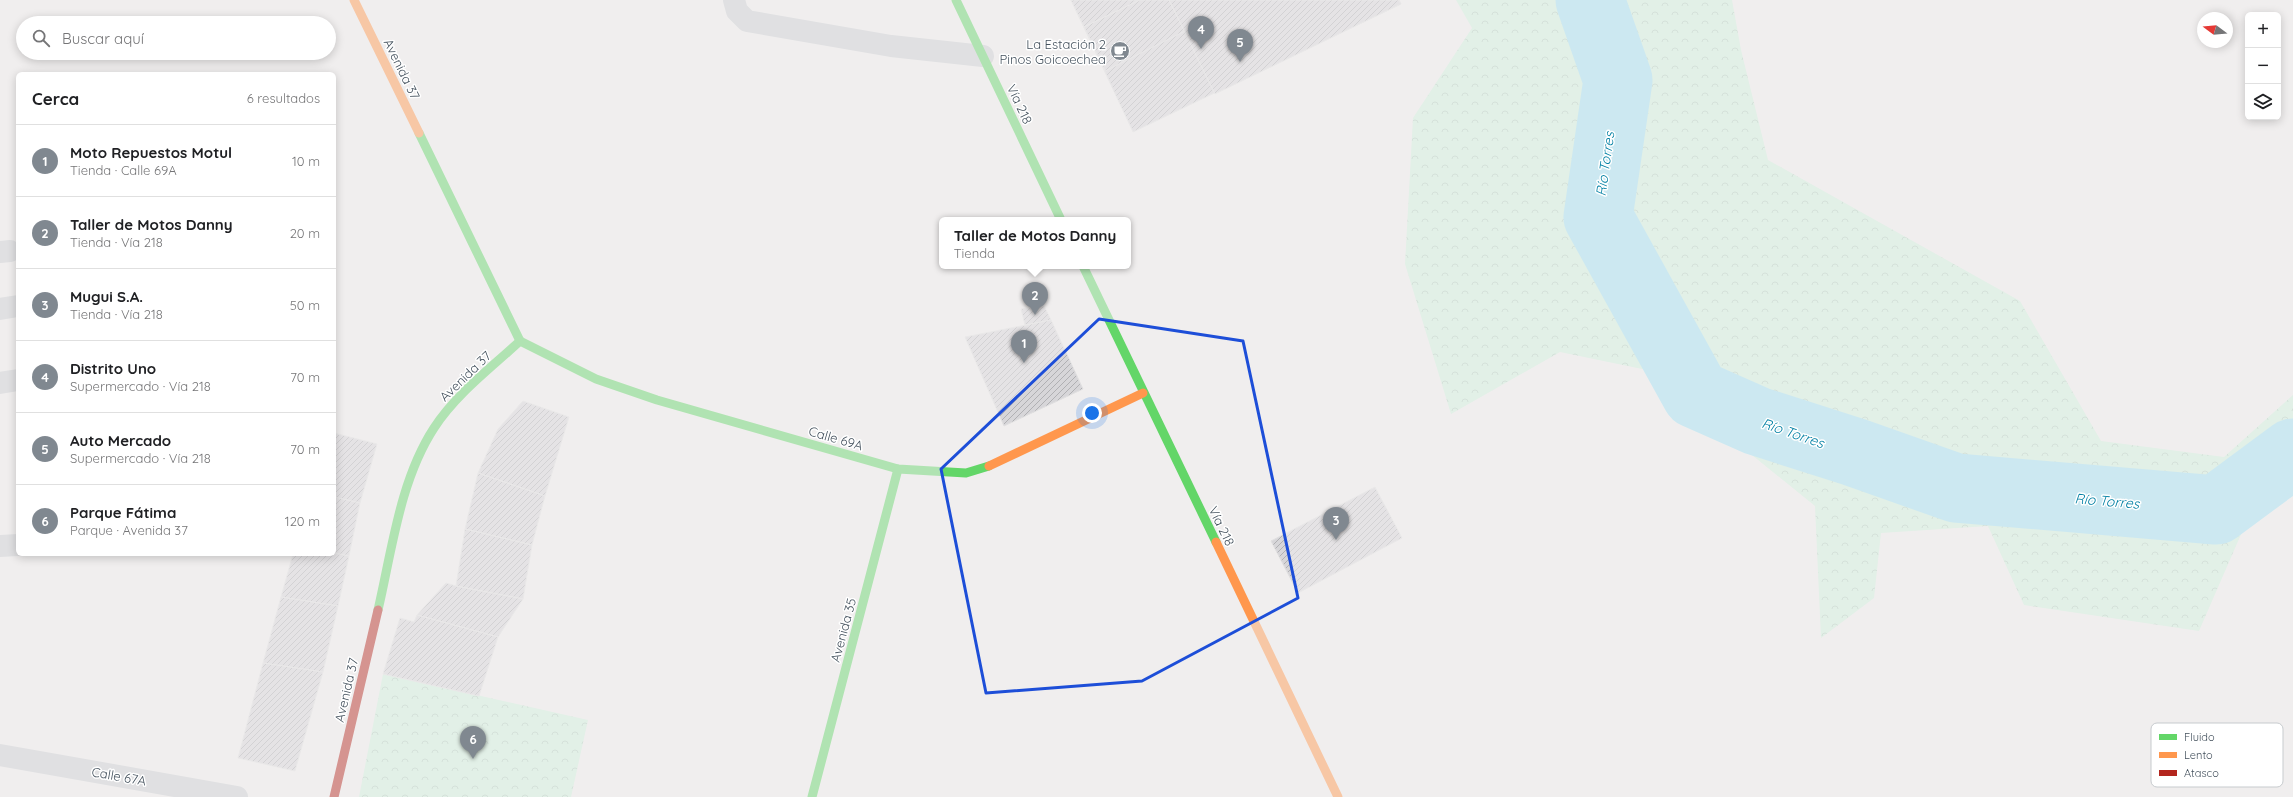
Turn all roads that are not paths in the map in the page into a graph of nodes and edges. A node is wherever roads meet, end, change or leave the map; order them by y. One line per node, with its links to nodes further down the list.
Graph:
1 (354, 0): 9 (street, Avenida 37)
2 (734, 0): 4 (street)
3 (956, 0): 4 (street, Vía 218)
4 (983, 56): 5 (street, Vía 218)
5 (1060, 217)
6 (1084, 269): 12 (street, Vía 218)
7 (16, 306): 8 (street)
8 (0, 309)
9 (520, 341): 13 (street, Calle 69A); 18 (street, Avenida 37)
10 (16, 380): 11 (street)
11 (0, 383)
12 (1143, 393): 13 (street, Calle 69A); 20 (street, Vía 218)
13 (898, 469): 19 (street, Avenida 35)
14 (16, 545): 15 (street)
15 (0, 546)
16 (0, 755): 17 (street, Calle 67A)
17 (237, 797)
18 (334, 797)
19 (812, 797)
20 (1338, 797)

